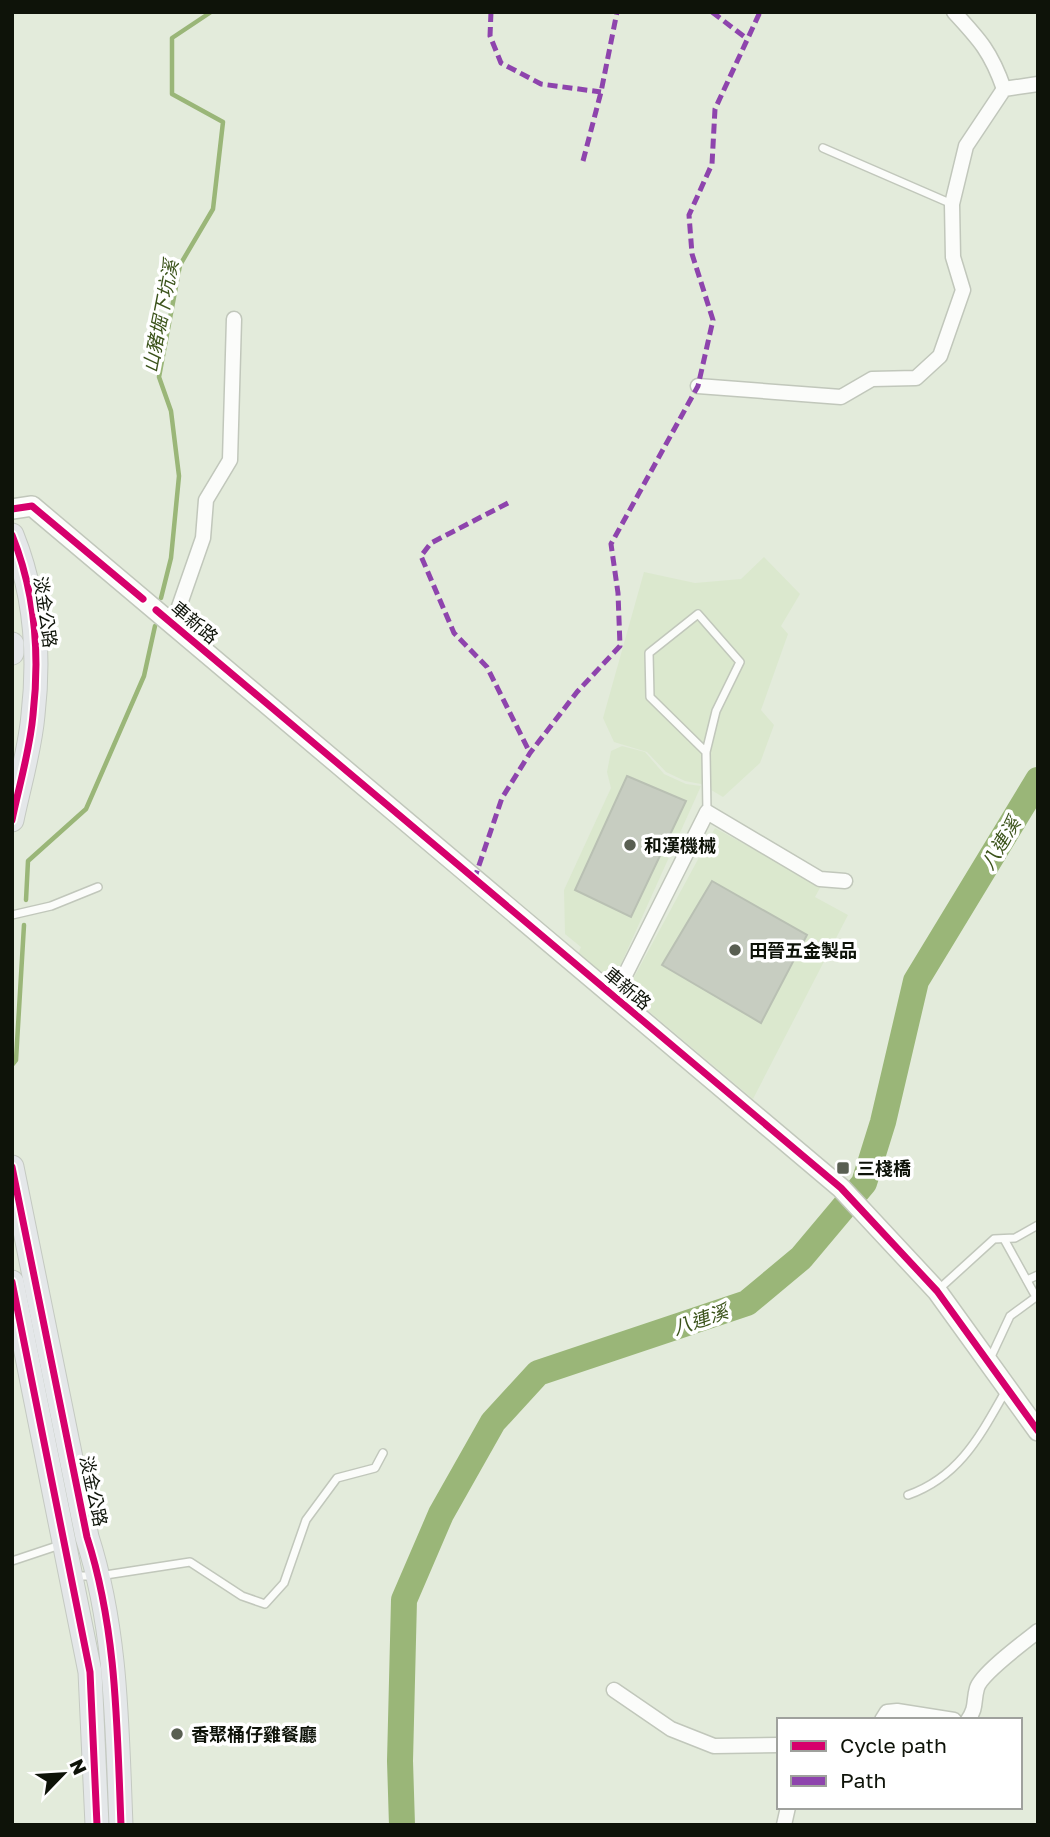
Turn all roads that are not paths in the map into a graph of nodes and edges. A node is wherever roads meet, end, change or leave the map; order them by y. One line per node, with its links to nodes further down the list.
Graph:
1 (954, 12): 3 (street)
2 (1038, 84): 3 (street)
3 (1004, 89): 5 (street)
4 (823, 148): 5 (lane)
5 (952, 204): 7 (street)
6 (234, 319): 10 (street)
7 (698, 386)
8 (12, 509): 10 (street, 車新路)
9 (12, 535): 15 (main road, 淡金公路)
10 (173, 624): 19 (street, 車新路)
11 (12, 644): 12 (main road)
12 (12, 653)
13 (706, 752): 13 (lane); 14 (lane)
14 (706, 812): 16 (street); 19 (street)
15 (12, 820)
16 (845, 881)
17 (98, 887): 18 (lane)
18 (12, 915)
19 (614, 996): 26 (street, 車新路)
20 (12, 1167): 32 (main road, 淡金公路)
21 (1038, 1225): 22 (lane)
22 (1004, 1239): 24 (lane); 26 (lane)
23 (1038, 1275): 24 (lane)
24 (1027, 1280): 27 (lane)
25 (12, 1282): 33 (main road)
26 (937, 1290): 27 (street, 車新路)
27 (989, 1362): 28 (street, 車新路)
28 (1007, 1388): 29 (street, 車新路); 31 (lane)
29 (1038, 1431)
30 (383, 1453): 36 (lane)
31 (908, 1495)
32 (87, 1537): 33 (lane); 36 (main road, 淡金公路)
33 (65, 1544): 34 (lane); 35 (main road)
34 (12, 1560)
35 (71, 1576): 36 (lane); 43 (main road)
36 (99, 1576): 44 (main road, 淡金公路)
37 (1038, 1631): 41 (street)
38 (614, 1690): 42 (street)
39 (883, 1718): 40 (street)
40 (940, 1718)
41 (969, 1718)
42 (777, 1745)
43 (97, 1825)
44 (121, 1825)

